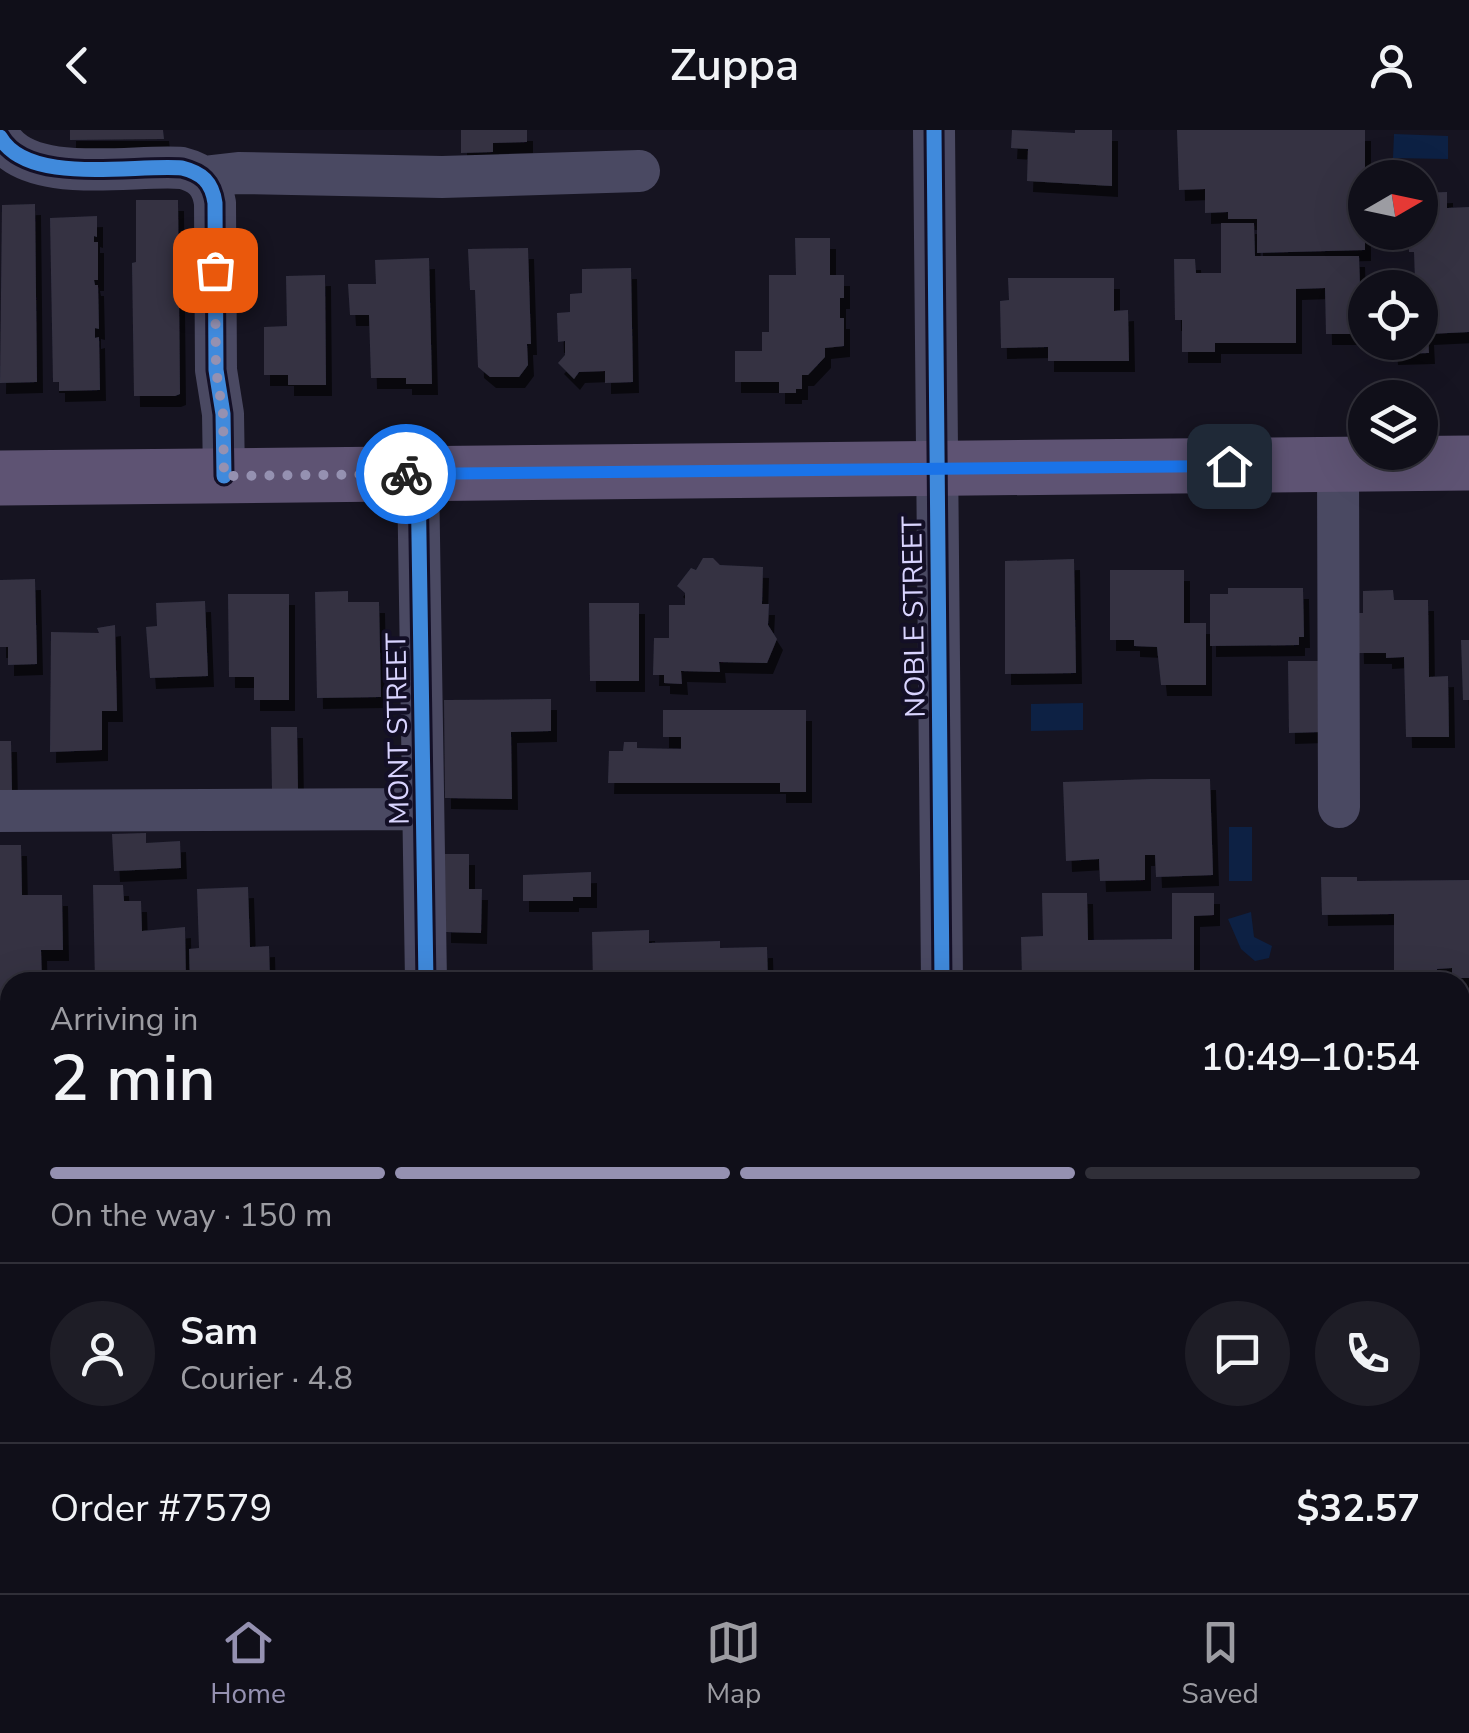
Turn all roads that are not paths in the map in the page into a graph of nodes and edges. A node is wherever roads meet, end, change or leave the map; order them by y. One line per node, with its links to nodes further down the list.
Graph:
1 (934, 130): 7 (street, NOBLE STREET)
2 (0, 137): 4 (street)
3 (639, 171): 4 (street)
4 (203, 177): 9 (street)
5 (1469, 463): 6 (main road)
6 (1338, 465): 7 (main road); 11 (street)
7 (936, 469): 8 (main road); 15 (street, NOBLE STREET)
8 (418, 474): 9 (main road); 12 (street, MONT STREET)
9 (224, 476): 10 (main road)
10 (0, 478)
11 (1339, 807)
12 (423, 808): 13 (street); 14 (street, MONT STREET)
13 (0, 811)
14 (426, 972)
15 (942, 972)

